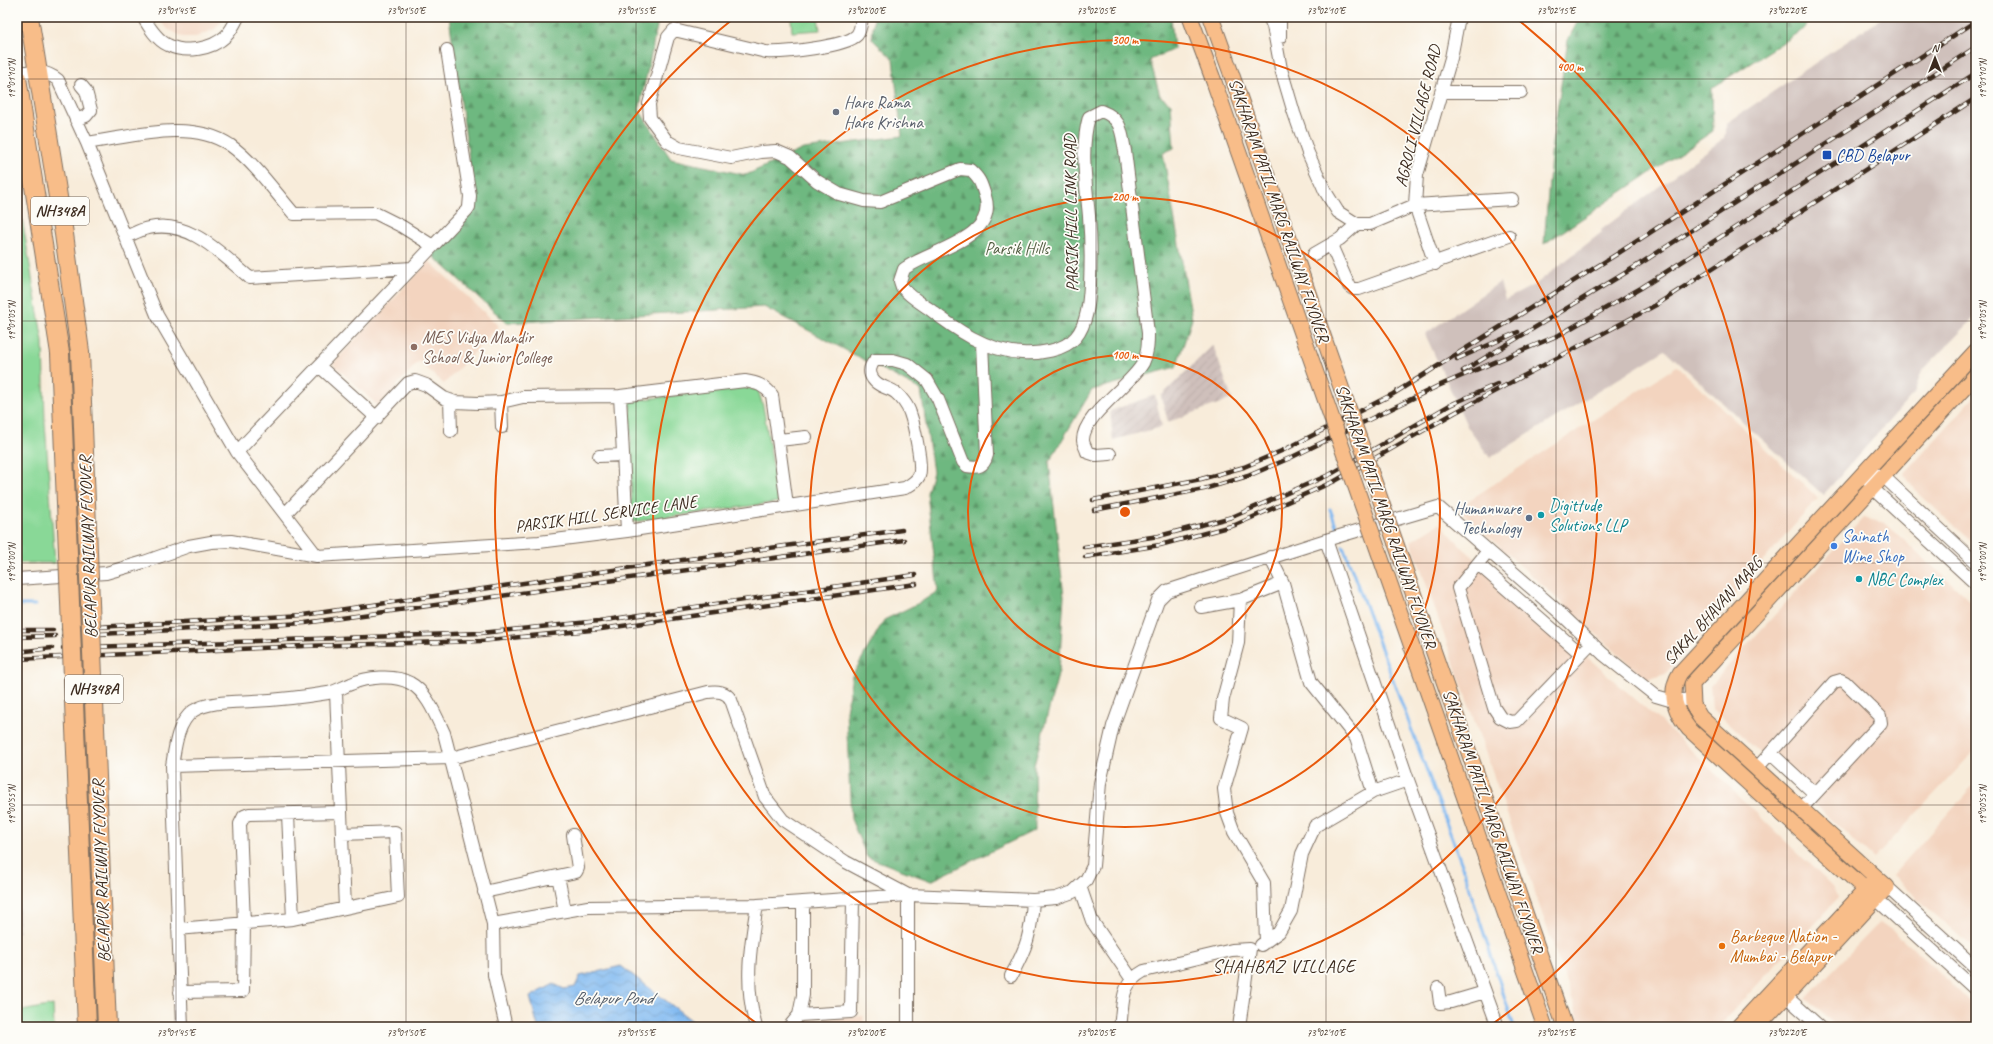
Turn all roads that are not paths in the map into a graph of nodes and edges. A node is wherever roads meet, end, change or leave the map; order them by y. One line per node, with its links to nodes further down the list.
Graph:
1 (29, 17): 12 (highway, NH348A)
2 (143, 17): 3 (street)
3 (238, 17)
4 (862, 17): 30 (street, PARSIK HILL LINK ROAD)
5 (1190, 17): 118 (main road, SAKHARAM PATIL MARG RAILWAY FLYOVER, bridge)
6 (1211, 17): 119 (main road, SAKHARAM PATIL MARG RAILWAY FLYOVER, bridge)
7 (1269, 17): 11 (street)
8 (1280, 17): 11 (street)
9 (1459, 17): 16 (street, AGROLI VILLAGE ROAD)
10 (447, 50): 26 (street)
11 (1281, 69): 22 (street)
12 (38, 70): 13 (street); 18 (street); 109 (highway, BELAPUR RAILWAY FLYOVER / NH348A, bridge)
13 (17, 73)
14 (17, 78): 108 (highway, BELAPUR RAILWAY FLYOVER / NH348A, bridge)
15 (82, 85): 18 (street)
16 (1442, 92): 17 (street); 21 (street, AGROLI VILLAGE ROAD)
17 (1521, 92)
18 (76, 120): 19 (street)
19 (87, 143): 24 (street); 26 (street)
20 (1512, 199): 21 (street)
21 (1415, 205): 22 (street, AGROLI VILLAGE ROAD); 28 (street)
22 (1357, 224): 25 (street)
23 (1509, 236): 28 (street)
24 (126, 237): 29 (street); 42 (street)
25 (1331, 245): 27 (street); 28 (street)
26 (433, 246): 29 (street)
27 (1314, 254)
28 (1435, 264)
29 (412, 268): 32 (street)
30 (982, 343): 43 (street, PARSIK HILL LINK ROAD); 49 (street, PARSIK HILL SERVICE LANE)
31 (1976, 351): 46 (main road, SAKAL BHAVAN MARG)
32 (319, 366): 37 (street); 42 (street)
33 (1976, 375): 47 (main road, SAKAL BHAVAN MARG)
34 (620, 396): 36 (street); 41 (street); 44 (street)
35 (450, 400): 36 (street); 37 (street); 39 (street)
36 (501, 402): 38 (street)
37 (377, 418): 50 (street)
38 (502, 427)
39 (451, 430)
40 (806, 438): 41 (street)
41 (780, 440): 49 (street)
42 (237, 452): 50 (street)
43 (1110, 454)
44 (622, 455): 45 (street); 51 (street)
45 (599, 456)
46 (1866, 472): 47 (street); 48 (street); 67 (main road, SAKAL BHAVAN MARG)
47 (1883, 476): 48 (main road, SAKAL BHAVAN MARG); 56 (street)
48 (1872, 488): 60 (street); 66 (main road, SAKAL BHAVAN MARG)
49 (787, 505): 51 (street, PARSIK HILL SERVICE LANE)
50 (285, 514): 54 (street)
51 (626, 531): 54 (street, PARSIK HILL SERVICE LANE)
52 (1326, 540): 53 (street); 55 (street); 73 (street)
53 (1488, 551): 57 (street); 63 (street)
54 (317, 556): 58 (street, PARSIK HILL SERVICE LANE)
55 (1270, 557): 59 (street); 83 (street)
56 (1976, 562)
57 (1478, 564): 64 (street); 64 (street)
58 (17, 579)
59 (1283, 583): 61 (street); 74 (street)
60 (1976, 584)
61 (1240, 600): 62 (street); 97 (street)
62 (1201, 607)
63 (1592, 643): 64 (street); 67 (street)
64 (1581, 654)
65 (336, 692): 69 (street); 70 (street); 71 (street)
66 (1692, 699): 67 (street); 72 (main road)
67 (1674, 701): 85 (main road, SAKAL BHAVAN MARG)
68 (1771, 752): 72 (street); 75 (street); 75 (street)
69 (450, 758): 70 (street); 84 (street); 86 (street)
70 (339, 761): 71 (street); 77 (street)
71 (172, 766): 96 (street)
72 (1757, 768): 76 (main road)
73 (1408, 780): 74 (street); 106 (street)
74 (1373, 792): 97 (street)
75 (1815, 794): 76 (street)
76 (1801, 809): 82 (main road)
77 (341, 812): 78 (street); 79 (street)
78 (288, 814): 93 (street); 94 (street)
79 (342, 834): 91 (street); 91 (street)
80 (573, 835): 81 (street)
81 (558, 876): 84 (street); 92 (street)
82 (1882, 882): 85 (main road); 99 (street)
83 (1080, 886): 88 (street); 101 (street)
84 (484, 892): 95 (street)
85 (1871, 894): 103 (street); 104 (main road)
86 (908, 895): 87 (street); 88 (street); 114 (street)
87 (853, 898): 89 (street); 107 (street)
88 (1033, 900): 100 (street)
89 (802, 902): 90 (street); 107 (street)
90 (757, 905): 92 (street); 112 (street)
91 (345, 908): 93 (street)
92 (565, 911): 95 (street)
93 (293, 919): 94 (street)
94 (244, 923): 96 (street); 105 (street)
95 (493, 924): 111 (street)
96 (178, 929): 105 (street)
97 (1266, 942): 98 (street)
98 (1250, 949): 101 (street); 116 (street)
99 (1976, 968)
100 (1012, 976)
101 (1131, 978): 115 (street)
102 (1438, 988): 106 (street)
103 (1976, 990)
104 (1781, 991): 120 (main road); 121 (main road); 122 (street)
105 (180, 992): 110 (street)
106 (1485, 992): 117 (street)
107 (798, 1015): 113 (street)
108 (87, 1027)
109 (107, 1027)
110 (182, 1027)
111 (506, 1027)
112 (756, 1027)
113 (789, 1027)
114 (908, 1027)
115 (1120, 1027)
116 (1239, 1027)
117 (1498, 1027)
118 (1546, 1027)
119 (1565, 1027)
120 (1738, 1027)
121 (1757, 1027)
122 (1820, 1027)

